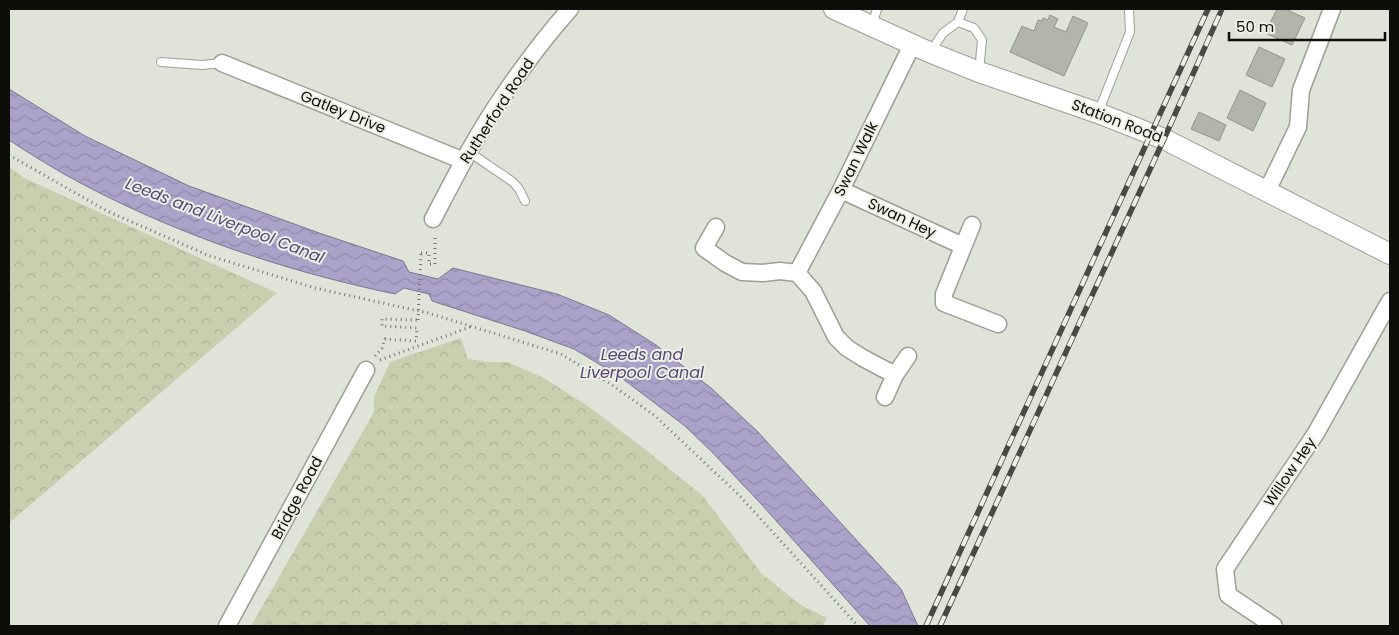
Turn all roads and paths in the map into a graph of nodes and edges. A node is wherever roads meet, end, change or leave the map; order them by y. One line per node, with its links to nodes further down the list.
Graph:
1 (570, 9): 14 (street, Rutherford Road)
2 (834, 9): 6 (street, Station Road)
3 (963, 9): 7 (lane)
4 (1129, 9): 12 (lane)
5 (1332, 9): 16 (street)
6 (874, 17): 8 (street, Station Road)
7 (958, 22): 8 (lane); 11 (lane)
8 (921, 48): 11 (street, Station Road); 15 (street, Swan Walk)
9 (161, 62): 10 (lane)
10 (222, 63): 14 (street, Gatley Drive)
11 (979, 72): 12 (street, Station Road)
12 (1098, 112): 16 (street, Station Road)
13 (9, 155): 27 (path)
14 (466, 156): 17 (lane); 18 (street, Rutherford Road)
15 (841, 190): 21 (street, Swan Hey); 24 (street, Swan Walk)
16 (1267, 191): 23 (street, Station Road)
17 (525, 201)
18 (433, 219)
19 (972, 225): 21 (street)
20 (716, 227): 24 (street)
21 (963, 246): 26 (street)
22 (436, 251): 29 (path, bridge)
23 (1390, 254)
24 (797, 273): 30 (street)
25 (1390, 301): 34 (street, Willow Hey)
26 (998, 324)
27 (471, 326): 29 (path); 33 (path)
28 (908, 356): 30 (street)
29 (367, 367): 32 (street, Bridge Road)
30 (895, 375): 31 (street)
31 (884, 397)
32 (227, 626)
33 (858, 626)
34 (1274, 626)

